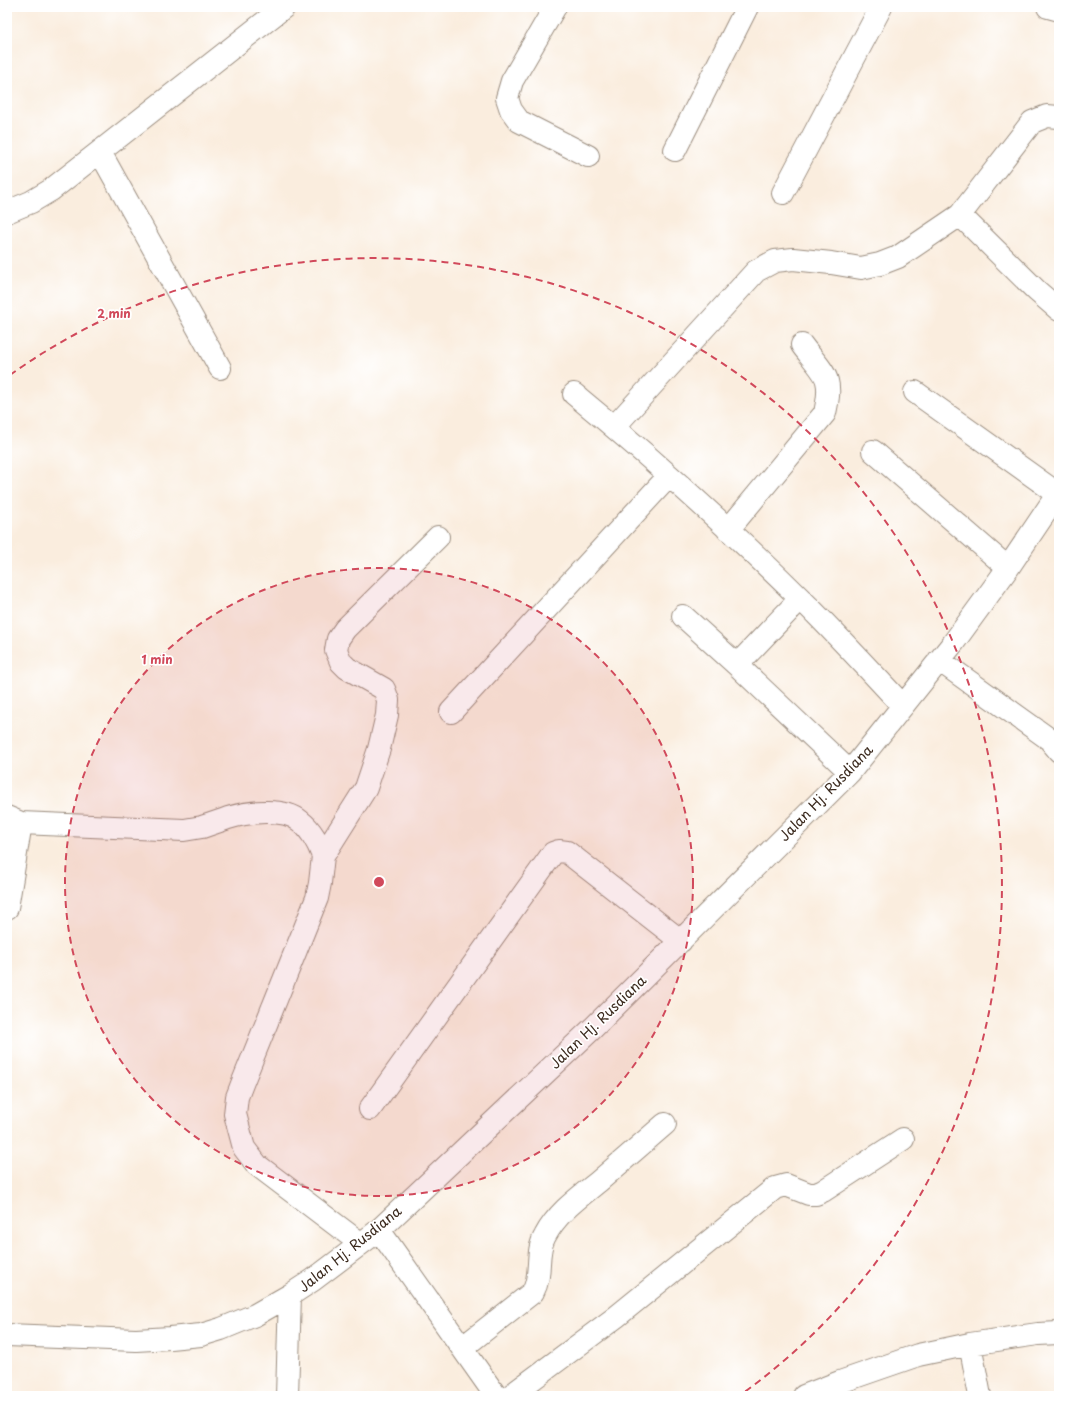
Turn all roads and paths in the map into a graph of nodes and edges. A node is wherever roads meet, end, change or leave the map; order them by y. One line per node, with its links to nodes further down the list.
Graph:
1 (284, 7): 9 (street)
2 (555, 7): 10 (street)
3 (747, 7): 8 (street)
4 (881, 7): 11 (street)
5 (1048, 7): 6 (street)
6 (1059, 10)
7 (1059, 117): 13 (street)
8 (675, 150)
9 (100, 152): 12 (street); 16 (street)
10 (588, 156)
11 (783, 193)
12 (7, 212)
13 (960, 215): 14 (street); 19 (street)
14 (1059, 310)
15 (802, 345): 23 (street)
16 (220, 368)
17 (915, 392): 22 (street)
18 (574, 394): 19 (street)
19 (614, 427): 21 (street)
20 (873, 451): 25 (street)
21 (669, 476): 23 (street); 31 (street)
22 (1058, 493): 25 (street, Jalan Hj. Rusdiana)
23 (728, 530): 26 (street)
24 (438, 537): 35 (street)
25 (1008, 568): 28 (street, Jalan Hj. Rusdiana)
26 (800, 599): 29 (street); 30 (street)
27 (683, 616): 29 (street)
28 (939, 660): 30 (street, Jalan Hj. Rusdiana); 32 (street)
29 (737, 665): 33 (street)
30 (903, 706): 33 (street, Jalan Hj. Rusdiana)
31 (451, 712)
32 (1059, 751)
33 (850, 772): 37 (street, Jalan Hj. Rusdiana)
34 (14, 820): 35 (street); 36 (street)
35 (323, 856): 42 (street)
36 (7, 908)
37 (681, 941): 38 (street); 41 (street, Jalan Hj. Rusdiana)
38 (370, 1109)
39 (665, 1124): 47 (street)
40 (903, 1139): 50 (street)
41 (379, 1230): 42 (street, Jalan Hj. Rusdiana); 47 (street)
42 (360, 1244): 43 (street, Jalan Hj. Rusdiana)
43 (290, 1296): 45 (street, Jalan Hj. Rusdiana); 48 (street)
44 (1059, 1333): 46 (street)
45 (7, 1335)
46 (970, 1344): 51 (street); 52 (street)
47 (462, 1348): 49 (street)
48 (287, 1396)
49 (496, 1396)
50 (510, 1396)
51 (804, 1396)
52 (980, 1396)

